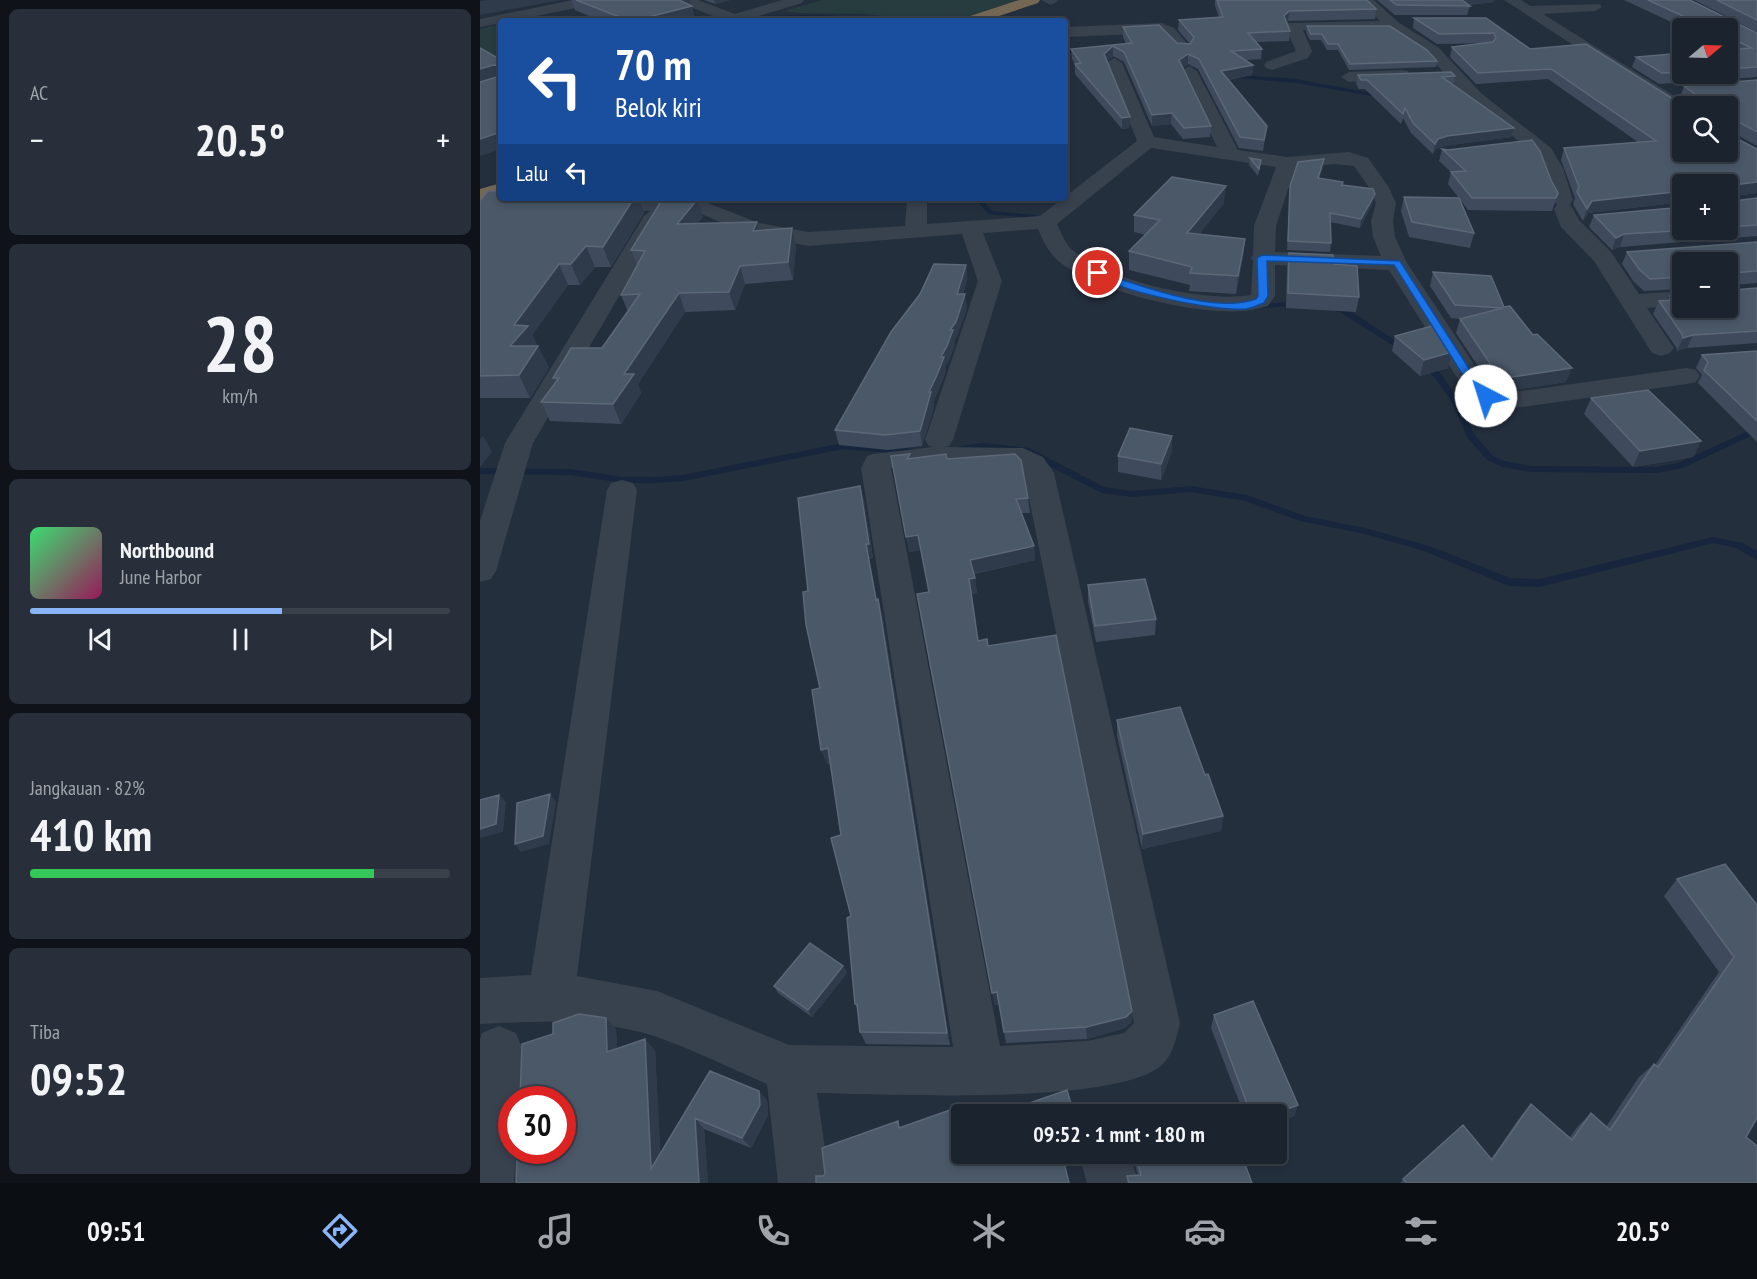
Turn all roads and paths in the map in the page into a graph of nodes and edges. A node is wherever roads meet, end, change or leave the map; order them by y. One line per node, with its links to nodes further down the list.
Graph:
1 (510, 0): 12 (street)
2 (595, 0): 9 (street)
3 (685, 0): 14 (street)
4 (797, 0): 15 (street)
5 (1033, 0): 16 (highway)
6 (1051, 0): 17 (highway)
7 (1366, 0): 21 (street)
8 (1511, 0): 11 (street)
9 (572, 2): 12 (street)
10 (1595, 7): 11 (street)
11 (1529, 10): 27 (street)
12 (514, 15): 13 (street)
13 (501, 18)
14 (726, 18)
15 (738, 18)
16 (978, 18)
17 (1001, 18)
18 (498, 19): 20 (street)
19 (1412, 21): 21 (street)
20 (480, 23)
21 (1391, 23): 25 (street); 28 (street)
22 (1068, 32): 23 (street)
23 (1184, 49)
24 (1453, 50): 25 (street)
25 (1432, 51): 31 (street)
26 (1114, 63): 36 (street)
27 (1612, 64): 29 (street); 34 (street)
28 (1272, 65)
29 (1650, 68)
30 (1189, 71): 39 (street)
31 (1454, 74): 32 (street); 37 (street)
32 (1349, 77)
33 (1688, 89): 34 (street)
34 (1653, 91): 35 (street)
35 (1672, 102)
36 (1147, 142): 39 (street); 48 (street)
37 (1534, 143): 38 (street); 54 (street)
38 (1510, 145)
39 (1232, 155): 40 (street)
40 (1287, 163): 51 (street); 52 (street)
41 (498, 179): 42 (highway)
42 (480, 185)
43 (498, 190): 44 (highway)
44 (480, 196)
45 (582, 201): 47 (street)
46 (917, 201): 50 (street)
47 (662, 205): 50 (street); 59 (street)
48 (1046, 222): 49 (street); 51 (street)
49 (970, 228): 50 (street); 57 (street)
50 (916, 230)
51 (1262, 258): 52 (street)
52 (1396, 262): 56 (street)
53 (1672, 299): 54 (street)
54 (1631, 302): 55 (street)
55 (1661, 348)
56 (1691, 363)
57 (939, 440)
58 (622, 490): 60 (street)
59 (480, 571)
60 (551, 997): 61 (street); 63 (street)
61 (480, 1001)
62 (500, 1050): 66 (street)
63 (789, 1069): 64 (street); 67 (street)
64 (981, 1071): 64 (street)
65 (1107, 1164): 68 (street)
66 (488, 1183)
67 (804, 1183)
68 (1113, 1183)

